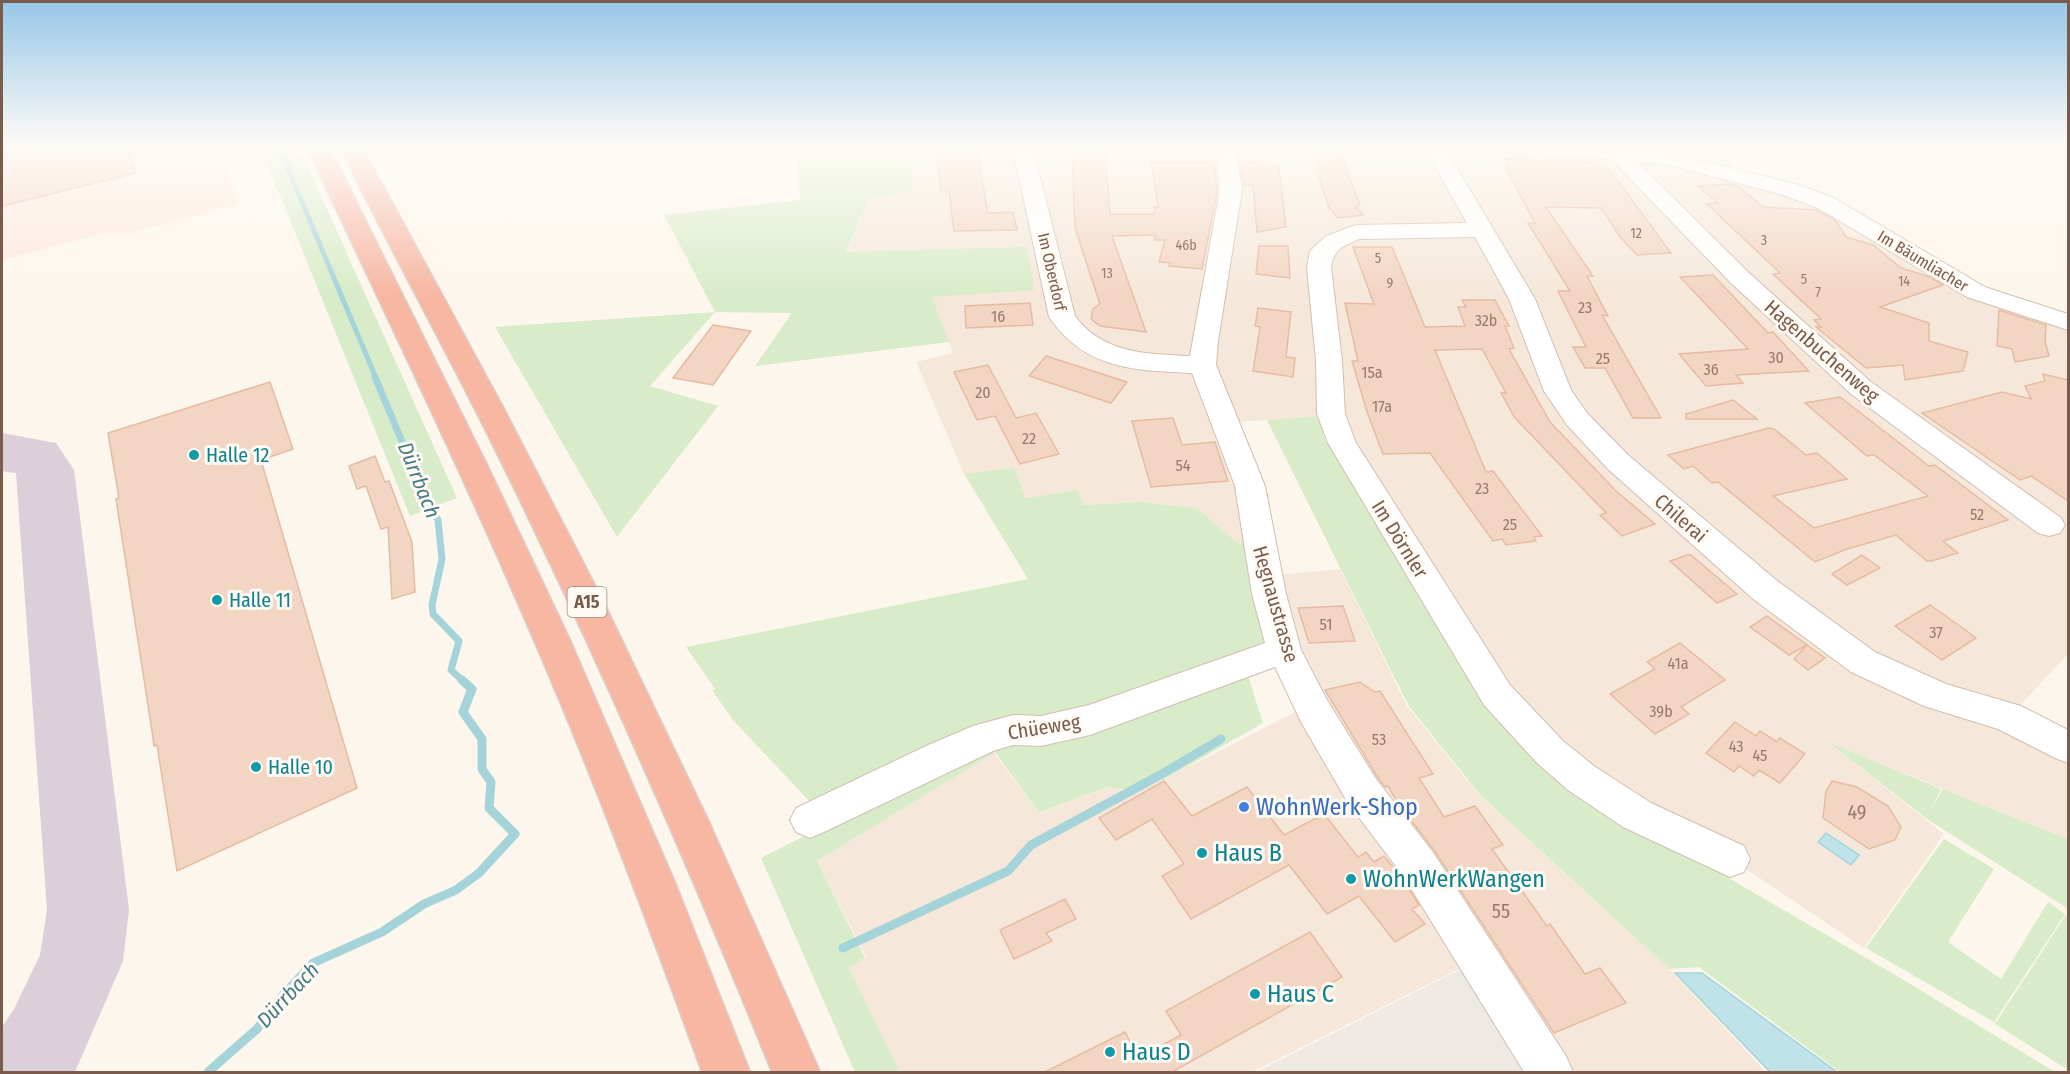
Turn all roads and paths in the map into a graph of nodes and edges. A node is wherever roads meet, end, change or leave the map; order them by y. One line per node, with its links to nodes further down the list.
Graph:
1 (341, 195): 16 (highway, A15)
2 (376, 195): 17 (highway, A15)
3 (1034, 195): 10 (street, Im Oberdorf)
4 (1230, 195): 10 (street, Hegnaustrasse)
5 (1462, 195): 8 (street, Chilerai)
6 (1658, 195): 11 (street, Hagenbuchenweg)
7 (1805, 195): 9 (street, Im Bäumliacher)
8 (1483, 230): 13 (street, Chilerai); 15 (street, Im Dörnler)
9 (2068, 322)
10 (1203, 365): 12 (street, Hegnaustrasse)
11 (2049, 525)
12 (1284, 650): 14 (street, Chüeweg); 18 (street, Hegnaustrasse)
13 (2068, 747)
14 (810, 819)
15 (1731, 860)
16 (726, 1072)
17 (796, 1072)
18 (1551, 1072)

